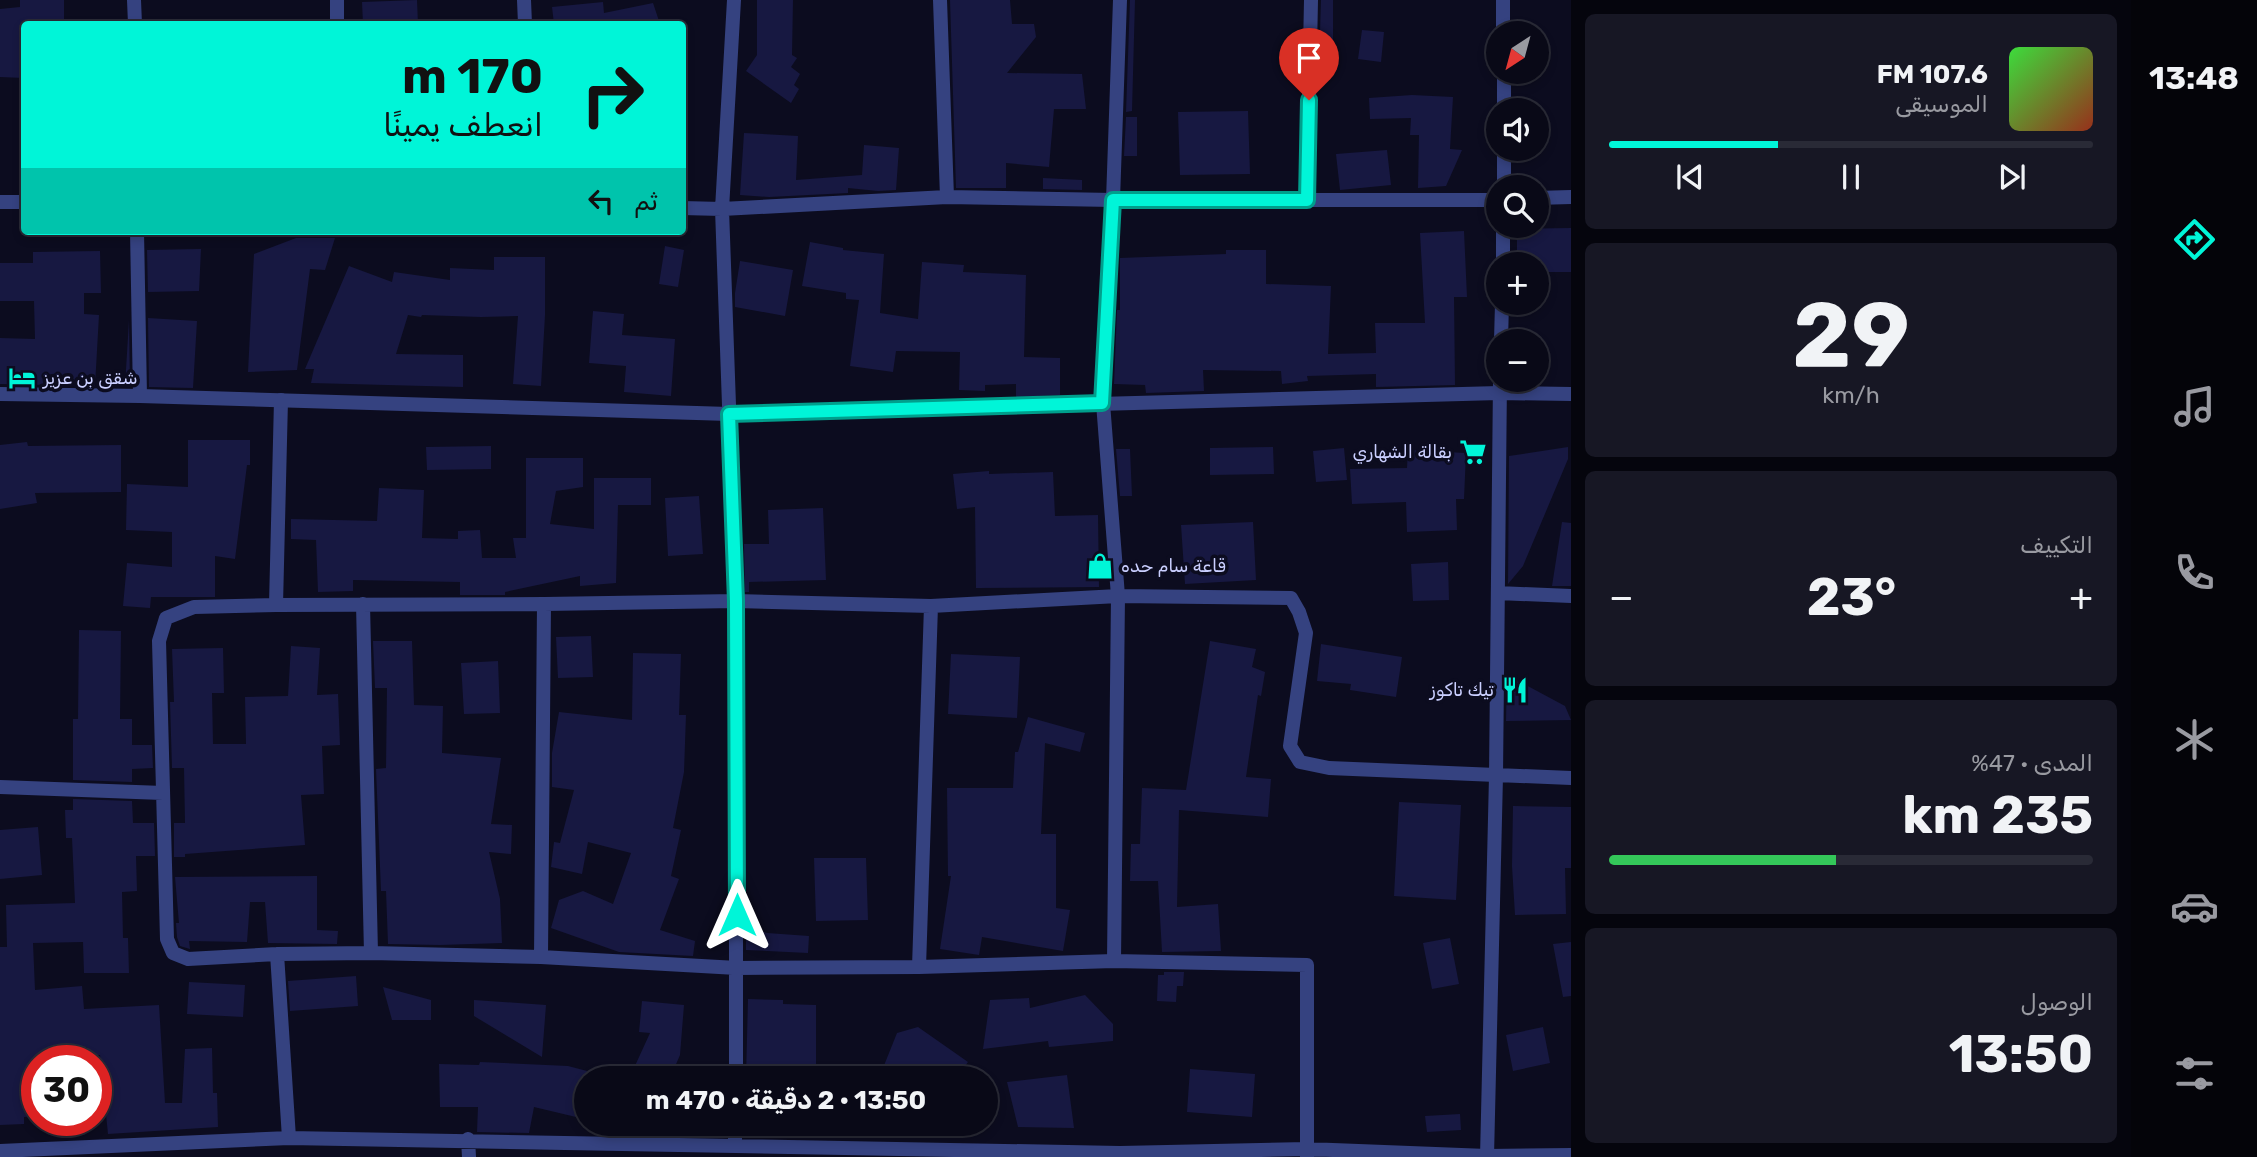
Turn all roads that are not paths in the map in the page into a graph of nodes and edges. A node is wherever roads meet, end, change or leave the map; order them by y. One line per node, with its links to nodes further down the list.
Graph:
1 (134, 0): 9 (street)
2 (337, 0): 10 (street)
3 (524, 0): 11 (street)
4 (734, 0): 22 (street)
5 (940, 0): 13 (street)
6 (1120, 0): 16 (street)
7 (1311, 0): 17 (street)
8 (1503, 0): 12 (street)
9 (135, 21)
10 (337, 21)
11 (525, 21)
12 (1503, 21)
13 (947, 197): 16 (street); 22 (street)
14 (1571, 197): 15 (street)
15 (1549, 198)
16 (1113, 200): 17 (street); 31 (street)
17 (1307, 200): 18 (street)
18 (1486, 200)
19 (0, 202): 20 (street)
20 (21, 202)
21 (686, 208): 22 (street)
22 (722, 209): 32 (street)
23 (137, 235): 29 (street)
24 (1486, 387): 31 (street)
25 (1500, 392): 33 (street)
26 (1549, 392): 28 (street)
27 (0, 394): 29 (street)
28 (1571, 394)
29 (140, 396): 30 (street)
30 (281, 400): 32 (street); 39 (street)
31 (1102, 403): 32 (street); 34 (street)
32 (729, 414): 36 (street)
33 (1498, 593): 35 (street); 41 (street)
34 (1118, 596): 40 (street); 41 (street); 48 (street)
35 (1571, 596)
36 (736, 601): 38 (street); 40 (street); 50 (street)
37 (363, 604): 38 (street); 39 (street); 45 (street)
38 (544, 604): 47 (street)
39 (276, 606): 44 (street)
40 (931, 606): 49 (street)
41 (1496, 776): 42 (street); 61 (street)
42 (1571, 778)
43 (0, 787): 44 (street)
44 (163, 793): 46 (street)
45 (371, 953): 46 (street); 47 (street)
46 (277, 954): 53 (street)
47 (541, 957): 50 (street)
48 (1114, 961): 49 (street); 58 (street)
49 (919, 967): 50 (street)
50 (737, 968): 51 (street)
51 (736, 1066)
52 (735, 1136): 55 (street)
53 (289, 1138): 54 (street); 56 (street)
54 (468, 1139): 55 (street); 62 (street)
55 (735, 1145): 57 (street)
56 (0, 1151)
57 (937, 1153): 59 (street)
58 (1307, 1153): 59 (street); 61 (street)
59 (1120, 1155)
60 (1571, 1155): 61 (street)
61 (1487, 1156)
62 (469, 1157)

